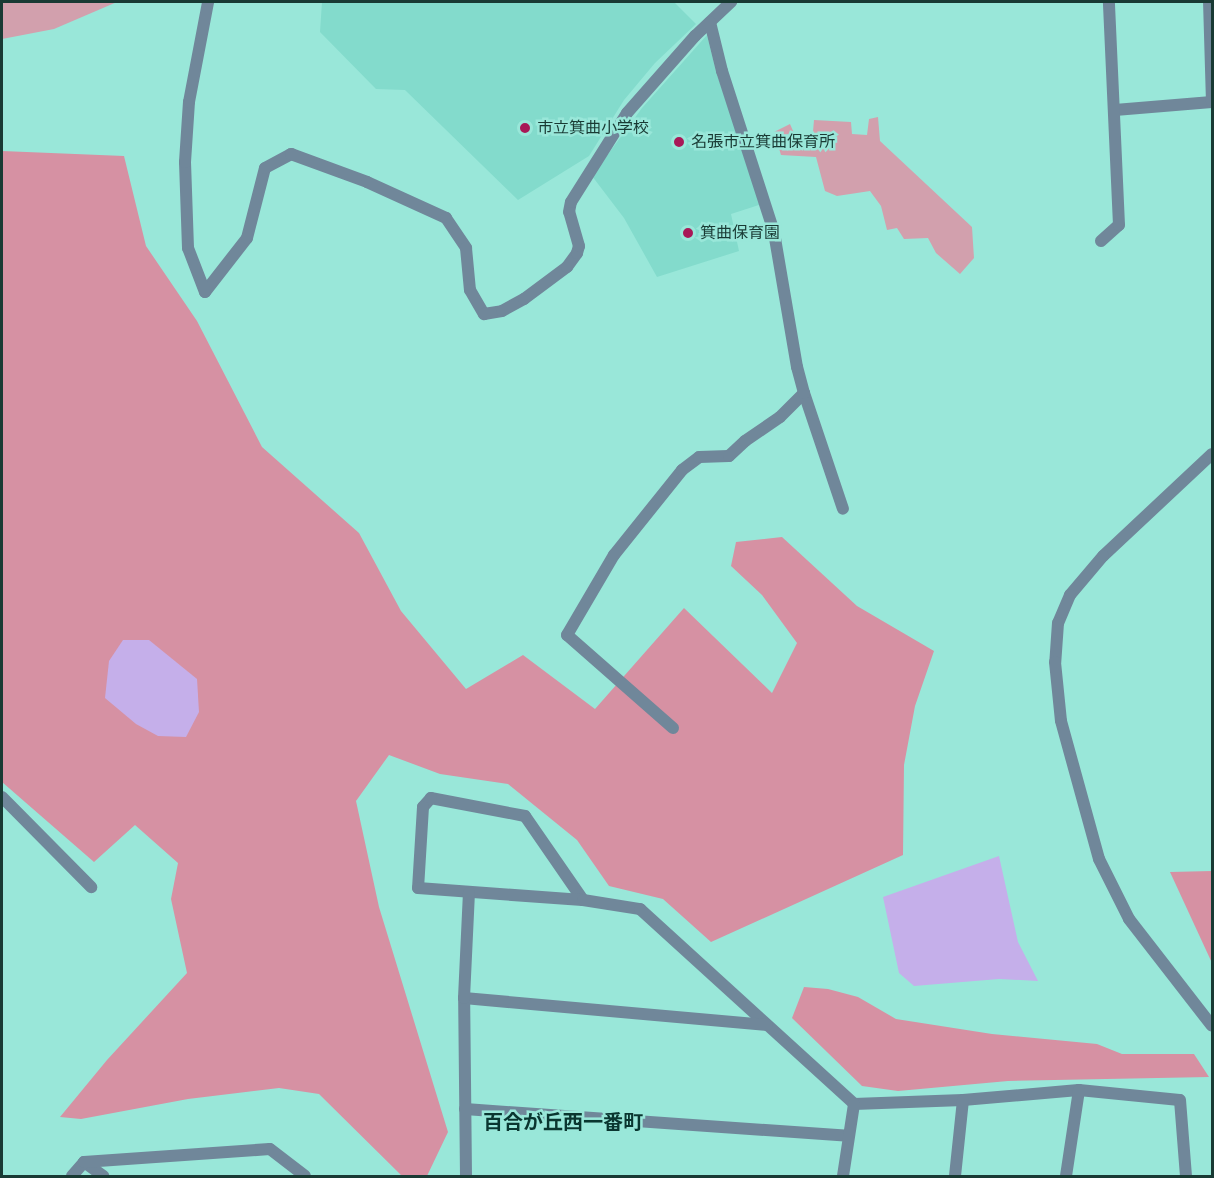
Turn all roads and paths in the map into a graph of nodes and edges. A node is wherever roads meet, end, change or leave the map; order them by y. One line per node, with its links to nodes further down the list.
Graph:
1 (208, 2): 5 (street)
2 (731, 2): 5 (street)
3 (1109, 2): 6 (street)
4 (1209, 2): 6 (street)
5 (710, 22): 8 (street)
6 (1115, 110): 7 (street)
7 (1101, 241)
8 (804, 393): 10 (street); 11 (street)
9 (1212, 454): 18 (street)
10 (843, 509)
11 (674, 728)
12 (2, 797): 13 (street)
13 (91, 886)
14 (469, 893): 15 (street); 15 (street); 16 (street)
15 (583, 900): 17 (street)
16 (464, 998): 17 (street); 22 (street)
17 (767, 1025): 21 (street)
18 (1212, 1026)
19 (1079, 1090): 20 (street); 31 (street); 32 (street)
20 (963, 1100): 21 (street); 30 (street)
21 (854, 1104): 23 (street)
22 (465, 1109): 23 (street); 28 (street)
23 (848, 1136): 29 (street)
24 (84, 1162): 25 (street); 26 (street); 27 (street)
25 (72, 1176)
26 (103, 1176)
27 (305, 1176)
28 (466, 1176)
29 (843, 1176)
30 (955, 1176)
31 (1066, 1176)
32 (1186, 1176)

